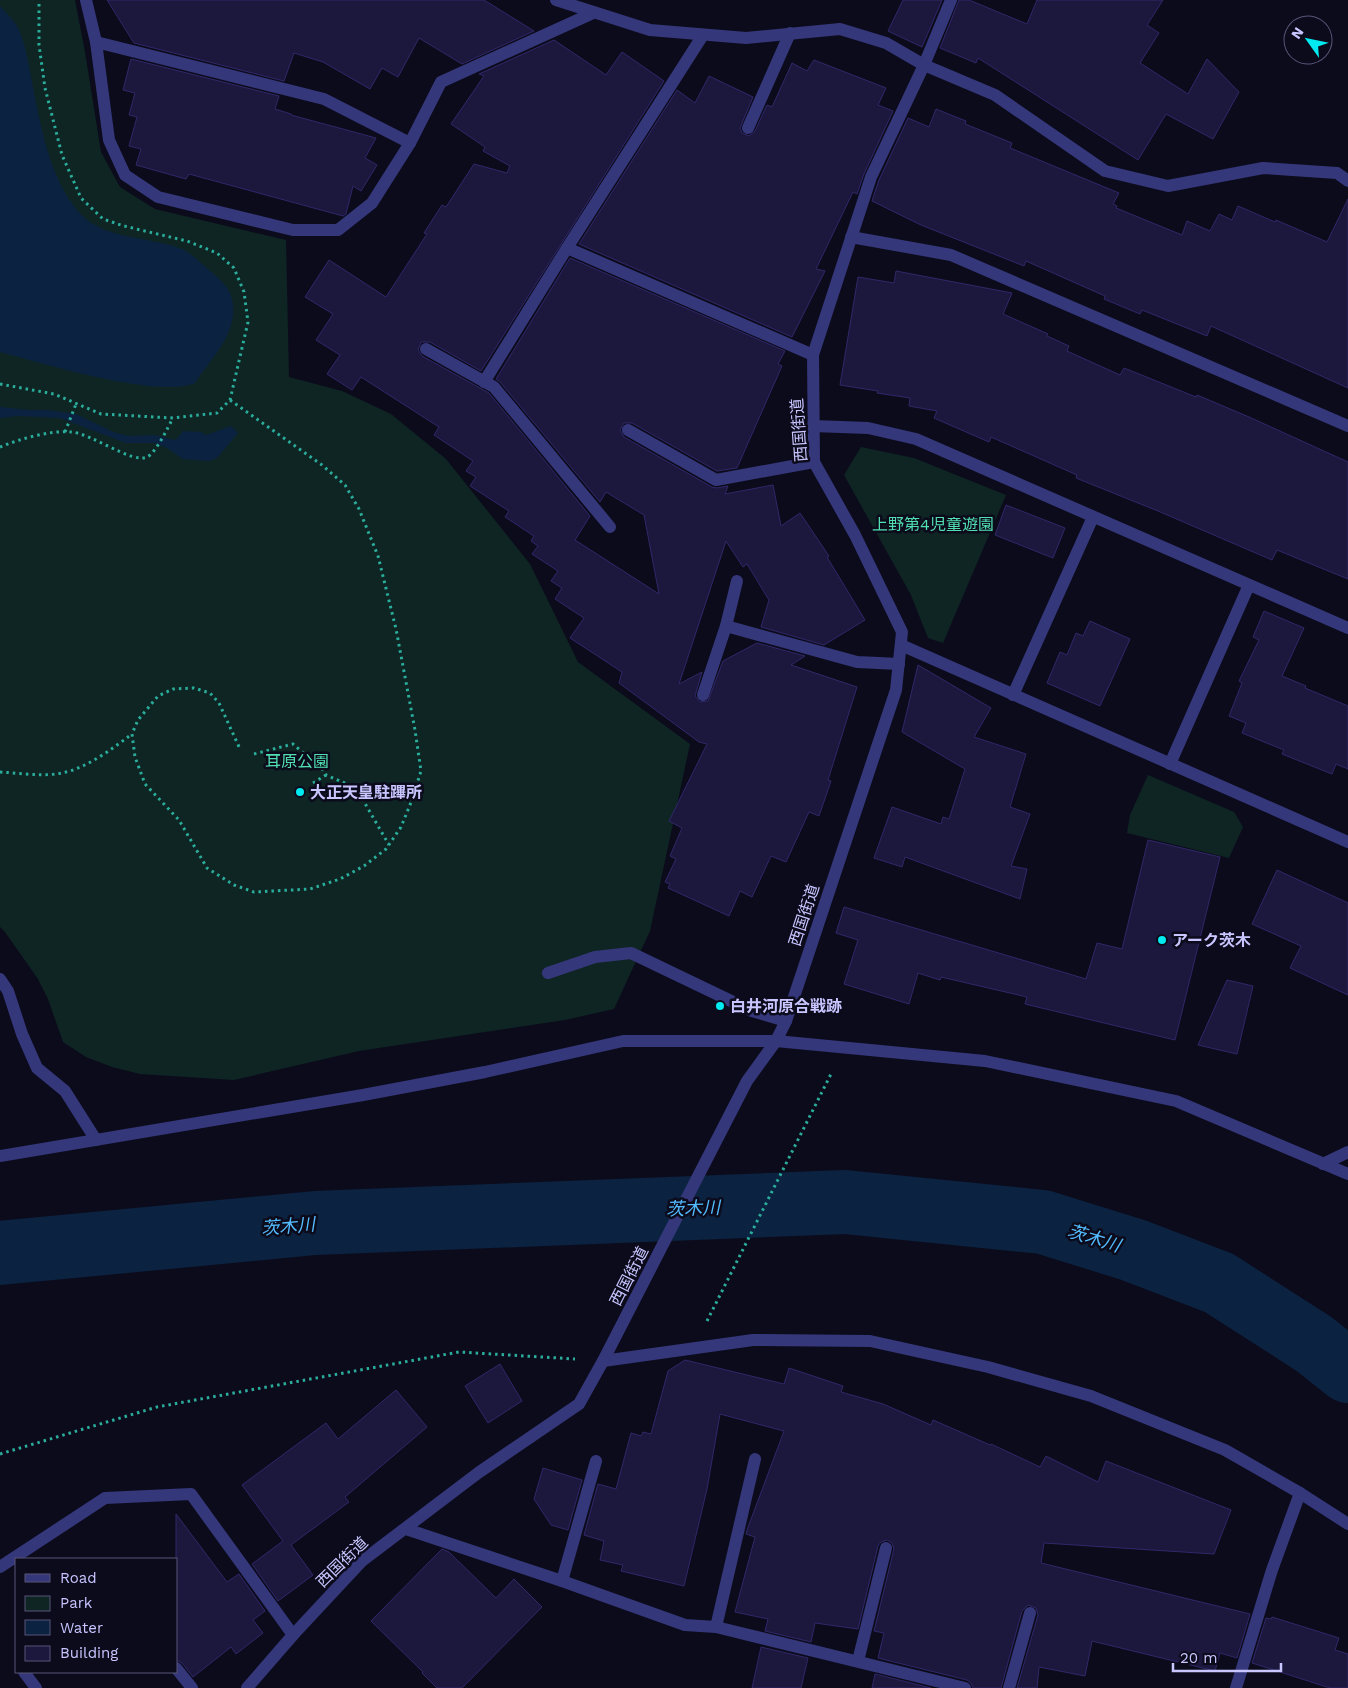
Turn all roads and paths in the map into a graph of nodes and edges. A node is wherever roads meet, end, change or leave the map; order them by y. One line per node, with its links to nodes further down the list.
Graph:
1 (38, 0): 19 (path)
2 (86, 0): 8 (street)
3 (556, 0): 5 (street)
4 (951, 0): 9 (street, 西国街道)
5 (593, 13): 7 (street); 11 (street)
6 (790, 33): 7 (street); 9 (street); 10 (street)
7 (703, 35): 14 (street)
8 (96, 42): 11 (street); 11 (street)
9 (924, 65): 12 (street); 13 (street, 西国街道)
10 (748, 128)
11 (410, 143)
12 (1348, 180)
13 (851, 237): 16 (street, 西国街道); 23 (street)
14 (567, 248): 16 (street); 17 (street)
15 (426, 349): 17 (street)
16 (813, 355): 22 (street, 西国街道)
17 (484, 382): 29 (street)
18 (0, 384): 20 (path)
19 (230, 400): 21 (path); 46 (path)
20 (76, 404): 21 (path); 25 (path)
21 (173, 418): 25 (path)
22 (813, 426): 27 (street, 西国街道); 28 (street)
23 (1348, 426)
24 (628, 430): 27 (street)
25 (65, 432): 26 (path)
26 (0, 447)
27 (814, 462): 34 (street, 西国街道)
28 (1093, 517): 31 (street); 37 (street)
29 (610, 528)
30 (736, 581): 32 (street)
31 (1249, 585): 33 (street); 41 (street)
32 (726, 626): 35 (street); 36 (street)
33 (1348, 628)
34 (901, 645): 35 (street, 西国街道); 37 (street)
35 (899, 664): 49 (street, 西国街道)
36 (702, 695)
37 (1013, 695): 41 (street)
38 (132, 734): 39 (path); 42 (path); 46 (path)
39 (240, 749)
40 (254, 754): 43 (path)
41 (1170, 764): 45 (street)
42 (0, 772)
43 (326, 775): 44 (path); 46 (path)
44 (314, 783)
45 (1348, 842)
46 (389, 845)
47 (548, 973): 49 (street)
48 (0, 979): 52 (street)
49 (786, 1021): 50 (street, 西国街道)
50 (776, 1041): 52 (street); 55 (street); 58 (street, 西国街道)
51 (835, 1067): 57 (path)
52 (96, 1140): 54 (street)
53 (1348, 1152): 55 (street)
54 (0, 1156)
55 (1323, 1164): 56 (street)
56 (1348, 1174)
57 (704, 1326)
58 (603, 1361): 59 (path); 62 (street); 64 (street, 西国街道)
59 (0, 1454)
60 (755, 1459): 69 (street)
61 (596, 1461): 67 (street)
62 (1300, 1493): 63 (street); 79 (street)
63 (1348, 1524)
64 (406, 1528): 67 (street); 70 (street, 西国街道)
65 (886, 1548): 71 (street)
66 (0, 1567): 70 (street)
67 (562, 1581): 69 (street)
68 (1030, 1613): 78 (street)
69 (716, 1627): 71 (street)
70 (293, 1635): 76 (street, 西国街道)
71 (858, 1661): 77 (street)
72 (178, 1670): 75 (street)
73 (25, 1673): 74 (street)
74 (36, 1688)
75 (192, 1688)
76 (247, 1688)
77 (965, 1688)
78 (1009, 1688)
79 (1236, 1688)

